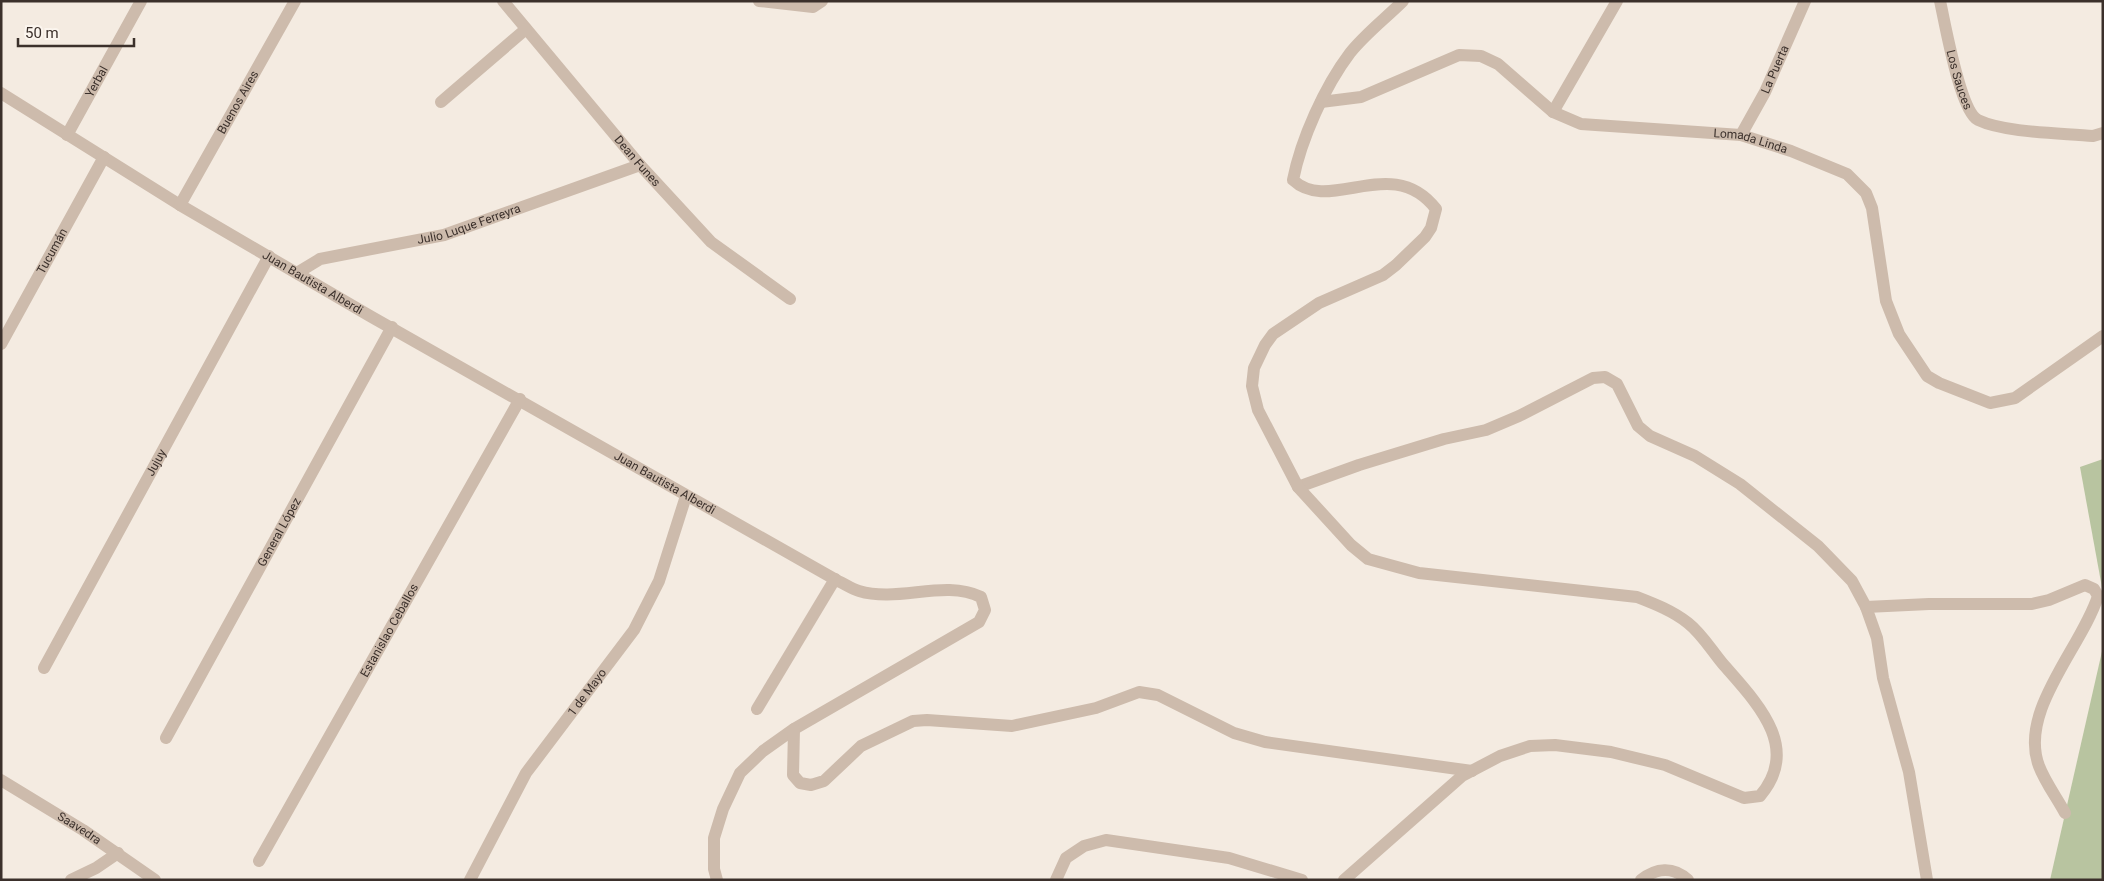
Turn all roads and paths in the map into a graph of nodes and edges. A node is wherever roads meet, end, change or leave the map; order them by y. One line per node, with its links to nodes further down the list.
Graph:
1 (141, 1): 16 (street, Yerbal)
2 (295, 1): 20 (street, Buenos Aires)
3 (503, 1): 10 (street, Dean Funes)
4 (759, 1): 5 (street)
5 (822, 1)
6 (1403, 1): 13 (street)
7 (1617, 1): 14 (street)
8 (1805, 1): 17 (street, La Puerta)
9 (1940, 1): 15 (street, Los Sauces)
10 (526, 29): 12 (street); 19 (street, Dean Funes)
11 (1, 93): 16 (street, Juan Bautista Alberdi)
12 (442, 102)
13 (1322, 102): 14 (street, Lomada Linda); 28 (street)
14 (1553, 112): 17 (street, Lomada Linda)
15 (2103, 134)
16 (67, 135): 18 (street, Juan Bautista Alberdi)
17 (1741, 135): 25 (street, Lomada Linda)
18 (104, 157): 20 (street, Juan Bautista Alberdi); 26 (street, Tucumán)
19 (640, 165): 22 (street, Julio Luque Ferreyra); 23 (street, Dean Funes)
20 (180, 205): 21 (street, Juan Bautista Alberdi)
21 (269, 256): 22 (street, Juan Bautista Alberdi); 32 (street, Jujuy)
22 (297, 273): 24 (street, Juan Bautista Alberdi)
23 (790, 299)
24 (392, 327): 27 (street, Juan Bautista Alberdi); 35 (street, General López)
25 (2103, 336)
26 (1, 344)
27 (520, 399): 29 (street, Juan Bautista Alberdi); 40 (street, Estanislao Ceballos)
28 (1298, 487): 31 (street); 36 (street)
29 (686, 496): 30 (street, Juan Bautista Alberdi); 43 (street, 1 de Mayo)
30 (835, 579): 33 (street); 34 (street, Juan Bautista Alberdi)
31 (1866, 607): 38 (street); 50 (street)
32 (44, 668)
33 (757, 709)
34 (794, 729): 36 (street); 44 (street, Juan Bautista Alberdi)
35 (166, 738)
36 (1472, 771): 47 (street)
37 (1, 780): 39 (street, Saavedra)
38 (2065, 813)
39 (118, 853): 41 (street); 42 (street, Saavedra)
40 (259, 861)
41 (71, 880)
42 (155, 880)
43 (470, 880)
44 (717, 880)
45 (1056, 880): 46 (street)
46 (1302, 880)
47 (1344, 880)
48 (1641, 880): 49 (street)
49 (1688, 880)
50 (1927, 880)

